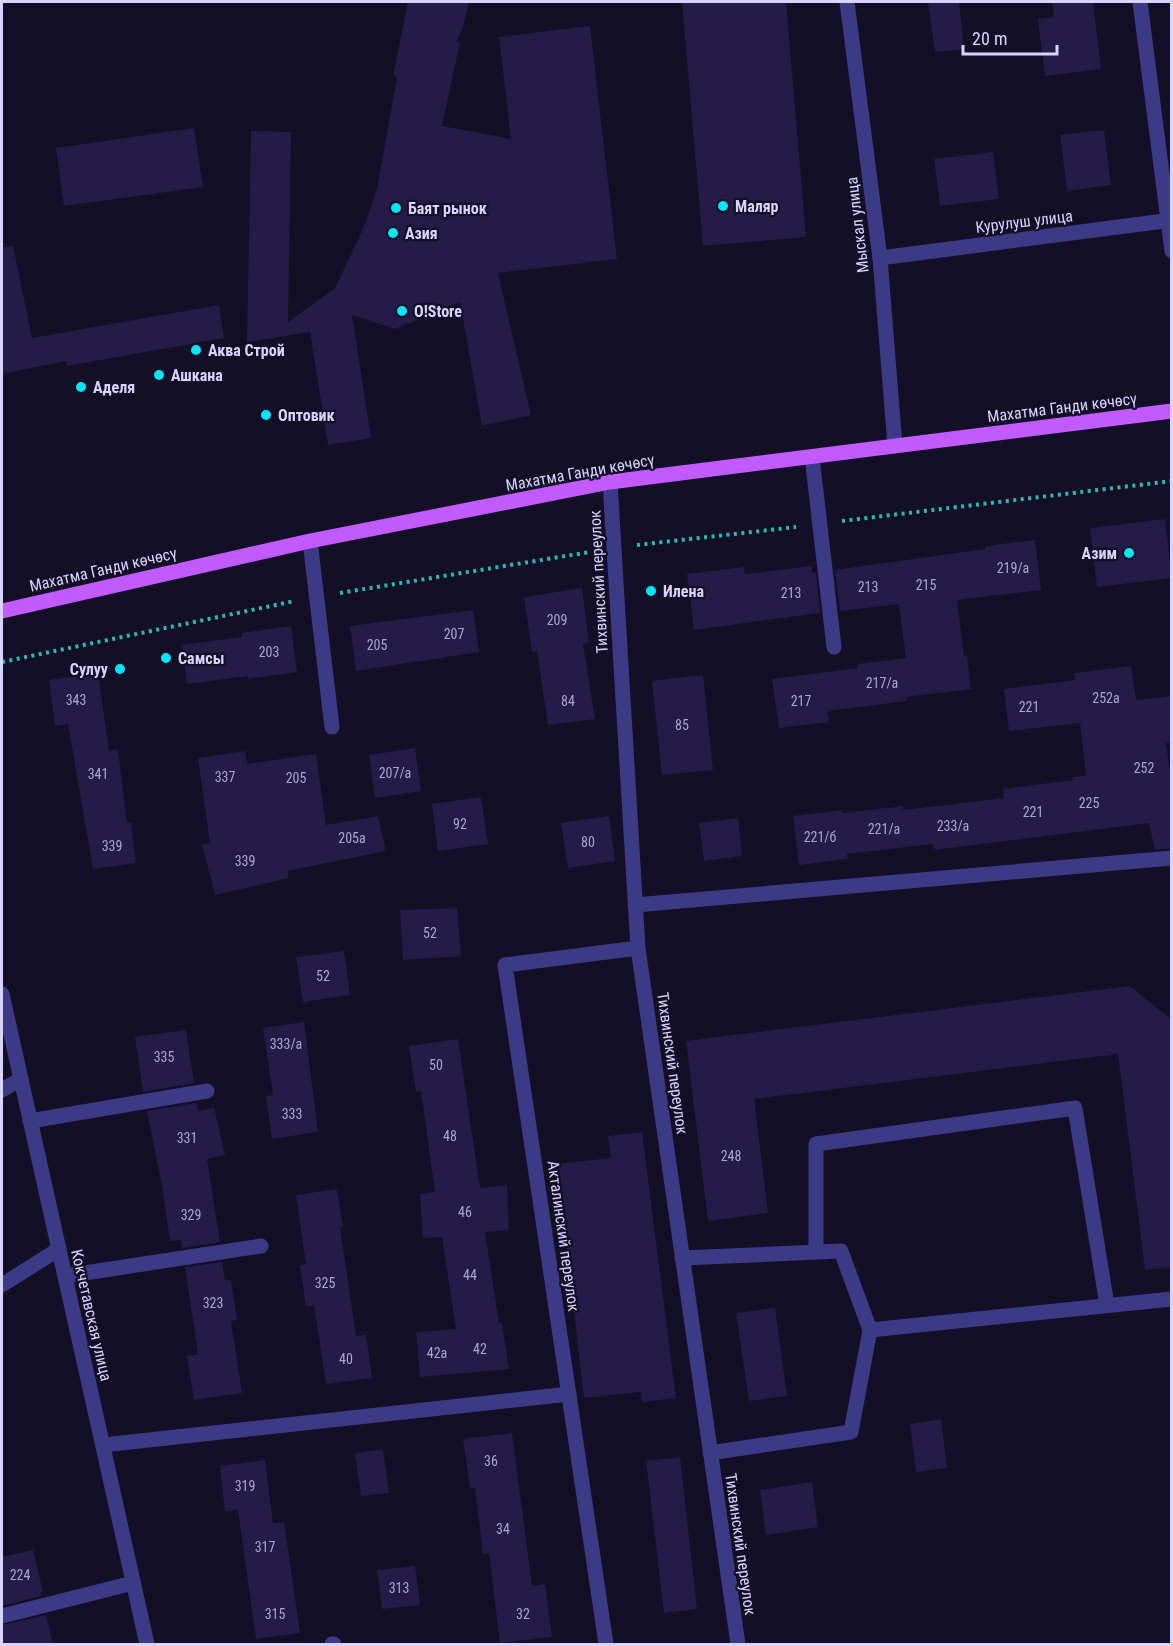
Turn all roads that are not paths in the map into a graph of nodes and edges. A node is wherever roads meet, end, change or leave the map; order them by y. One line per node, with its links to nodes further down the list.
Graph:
1 (847, 2): 5 (street, Мыскал улица)
2 (1140, 2): 3 (street)
3 (1170, 220): 4 (street); 5 (street, Курулуш улица)
4 (1172, 251)
5 (880, 258): 7 (street, Мыскал улица)
6 (1172, 411): 7 (main road, Махатма Ганди көчөсү)
7 (896, 446): 8 (main road, Махатма Ганди көчөсү)
8 (812, 457): 9 (main road, Махатма Ганди көчөсү); 12 (street)
9 (610, 482): 10 (main road, Махатма Ганди көчөсү); 15 (street, Тихвинский переулок)
10 (310, 541): 11 (main road, Махатма Ганди көчөсү); 13 (street)
11 (2, 611)
12 (834, 647)
13 (332, 727)
14 (1172, 858): 15 (street)
15 (635, 905): 16 (street, Тихвинский переулок)
16 (638, 948): 25 (street, Тихвинский переулок); 31 (street, Акталинский переулок)
17 (2, 994): 18 (street, Кокчетавская улица)
18 (21, 1079): 19 (street); 21 (street, Кокчетавская улица)
19 (2, 1090)
20 (207, 1091): 21 (street)
21 (30, 1121): 23 (street, Кокчетавская улица)
22 (261, 1246): 26 (street)
23 (59, 1249): 26 (street, Кокчетавская улица); 27 (street)
24 (816, 1252): 25 (street); 29 (street); 30 (street)
25 (682, 1258): 33 (street, Тихвинский переулок)
26 (65, 1276): 32 (street, Кокчетавская улица)
27 (2, 1285)
28 (1172, 1299): 29 (street)
29 (1107, 1305): 30 (street)
30 (870, 1330): 33 (street)
31 (569, 1394): 32 (street); 37 (street, Акталинский переулок)
32 (103, 1445): 34 (street, Кокчетавская улица)
33 (710, 1453): 38 (street, Тихвинский переулок)
34 (134, 1583): 35 (street); 36 (street, Кокчетавская улица)
35 (2, 1616)
36 (147, 1644)
37 (606, 1644)
38 (738, 1644)

